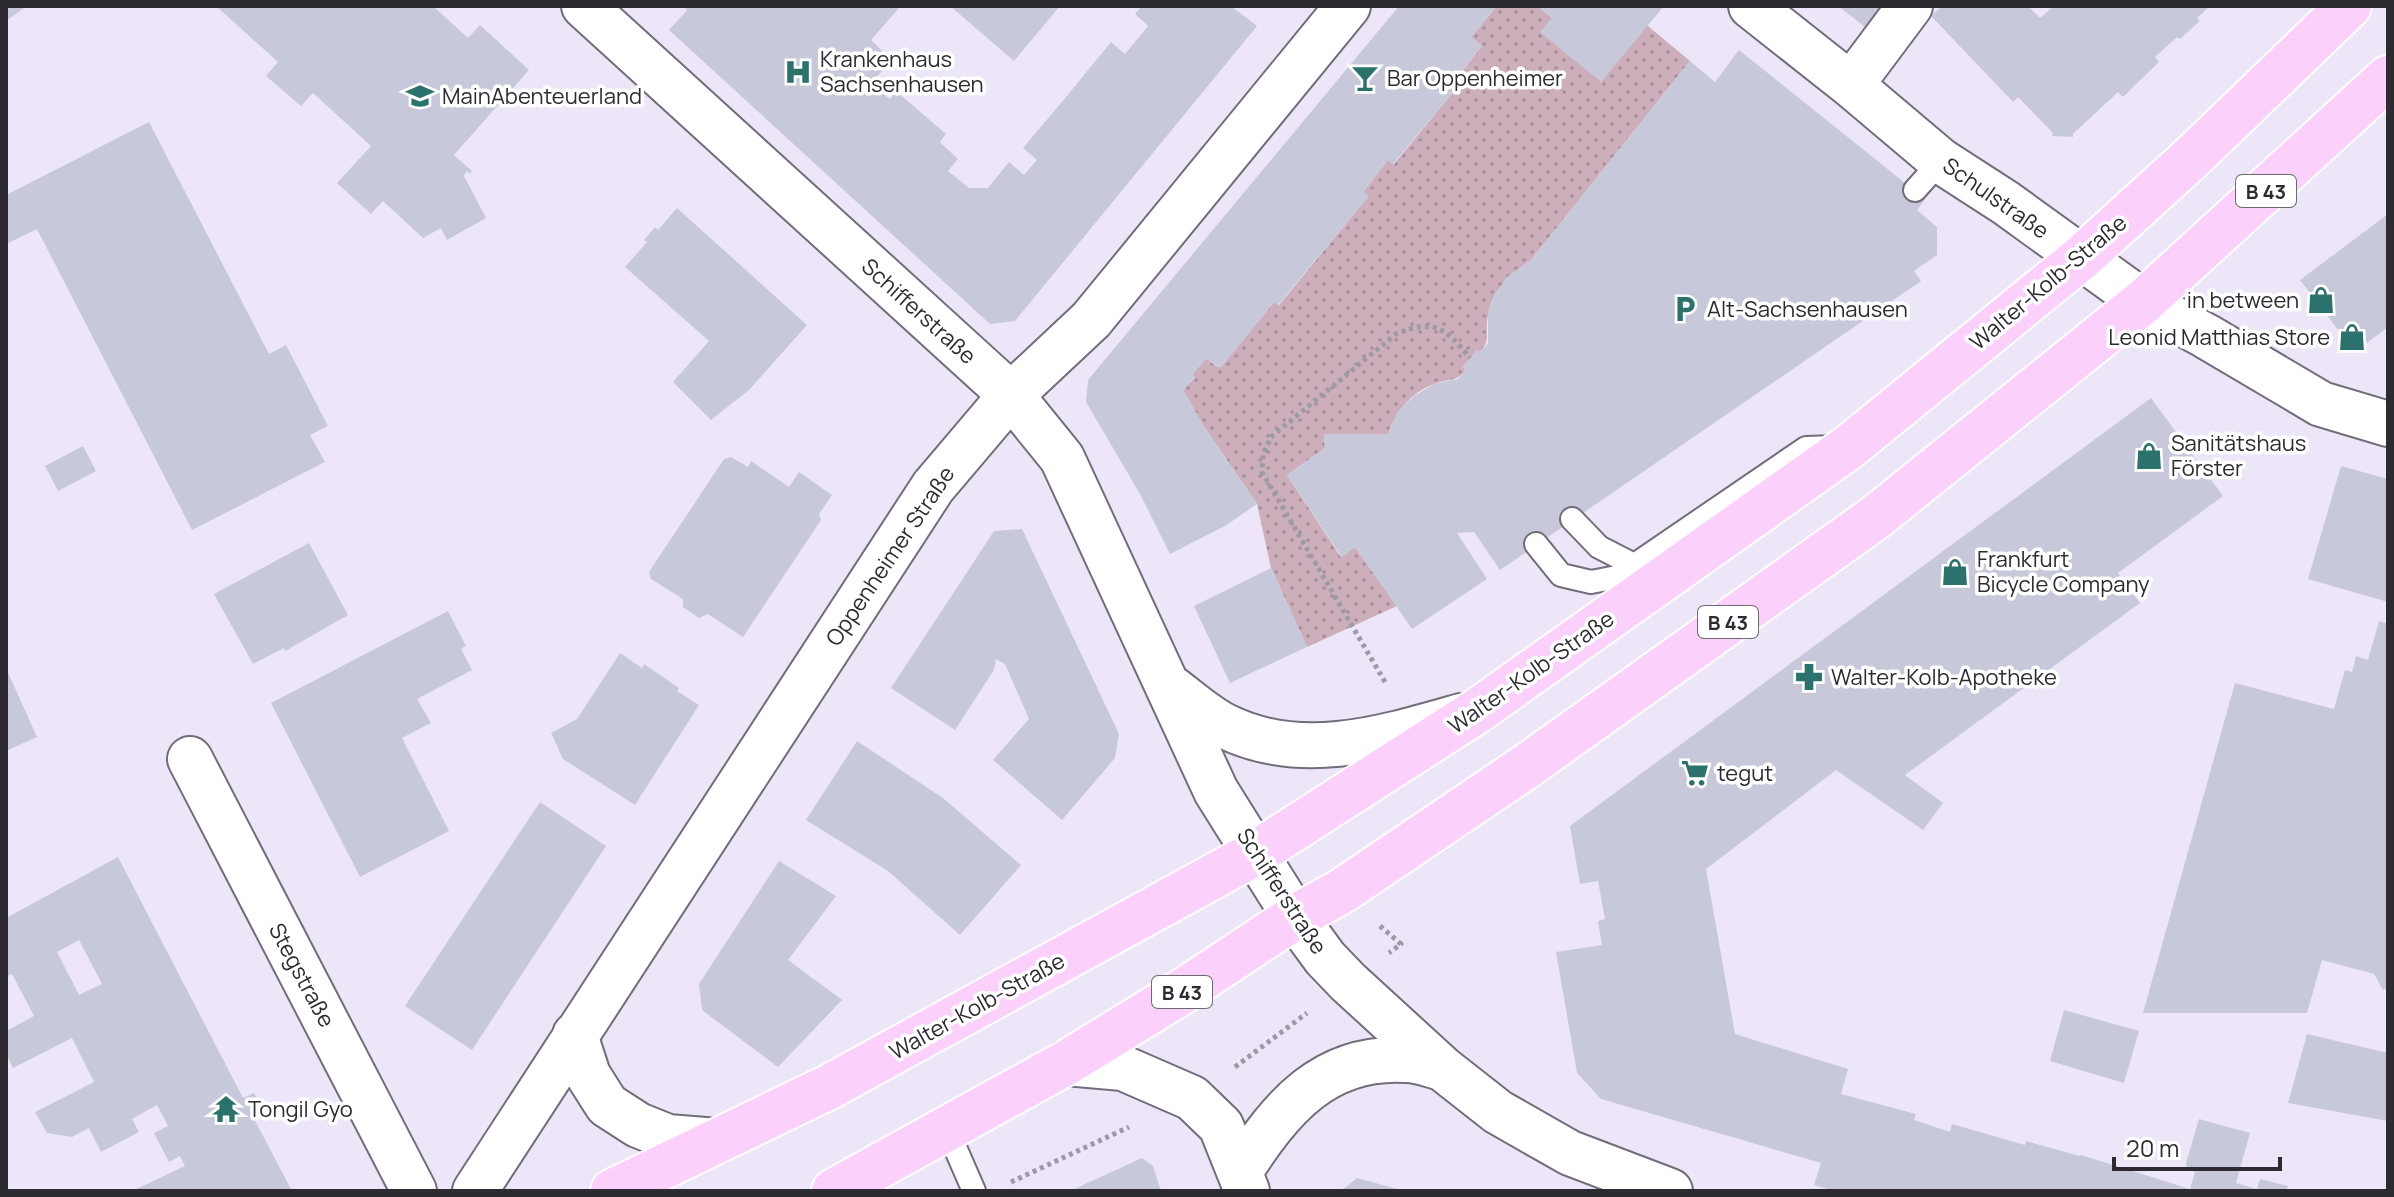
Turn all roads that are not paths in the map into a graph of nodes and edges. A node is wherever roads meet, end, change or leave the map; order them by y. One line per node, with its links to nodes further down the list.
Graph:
1 (584, 6): 10 (street, Schifferstraße)
2 (1348, 6): 10 (street, Oppenheimer Straße)
3 (1751, 6): 7 (street, Schulstraße)
4 (1910, 6): 7 (street)
5 (2349, 6): 8 (main road, Walter-Kolb-Straße)
6 (2388, 78): 9 (main road, B 43)
7 (1851, 85): 8 (street, Schulstraße)
8 (2081, 258): 9 (street, Schulstraße); 12 (main road, Walter-Kolb-Straße)
9 (2143, 302): 11 (street, Schulstraße); 20 (main road, B 43)
10 (1011, 395): 16 (street, Schifferstraße); 21 (street, Oppenheimer Straße)
11 (2388, 424)
12 (1849, 447): 15 (lane); 17 (main road, Walter-Kolb-Straße)
13 (1572, 519): 15 (lane)
14 (1536, 544): 15 (lane)
15 (1634, 565)
16 (1164, 682): 17 (street, Schifferstraße); 19 (street, Schifferstraße)
17 (1477, 711): 19 (main road, Walter-Kolb-Straße)
18 (190, 759): 27 (street, Stegstraße)
19 (1256, 853): 20 (street, Schifferstraße); 25 (main road, Walter-Kolb-Straße)
20 (1295, 917): 22 (main road, B 43); 23 (street, Schifferstraße)
21 (575, 1035): 25 (street); 28 (street, Oppenheimer Straße)
22 (1066, 1063): 24 (main road, B 43); 26 (street)
23 (1442, 1068): 26 (street, Schifferstraße); 32 (street, Schifferstraße)
24 (947, 1129): 30 (main road, B 43); 31 (lane)
25 (717, 1141): 29 (main road, Walter-Kolb-Straße)
26 (1244, 1181)
27 (414, 1191)
28 (475, 1191)
29 (613, 1191)
30 (834, 1191)
31 (974, 1191)
32 (1670, 1191)

